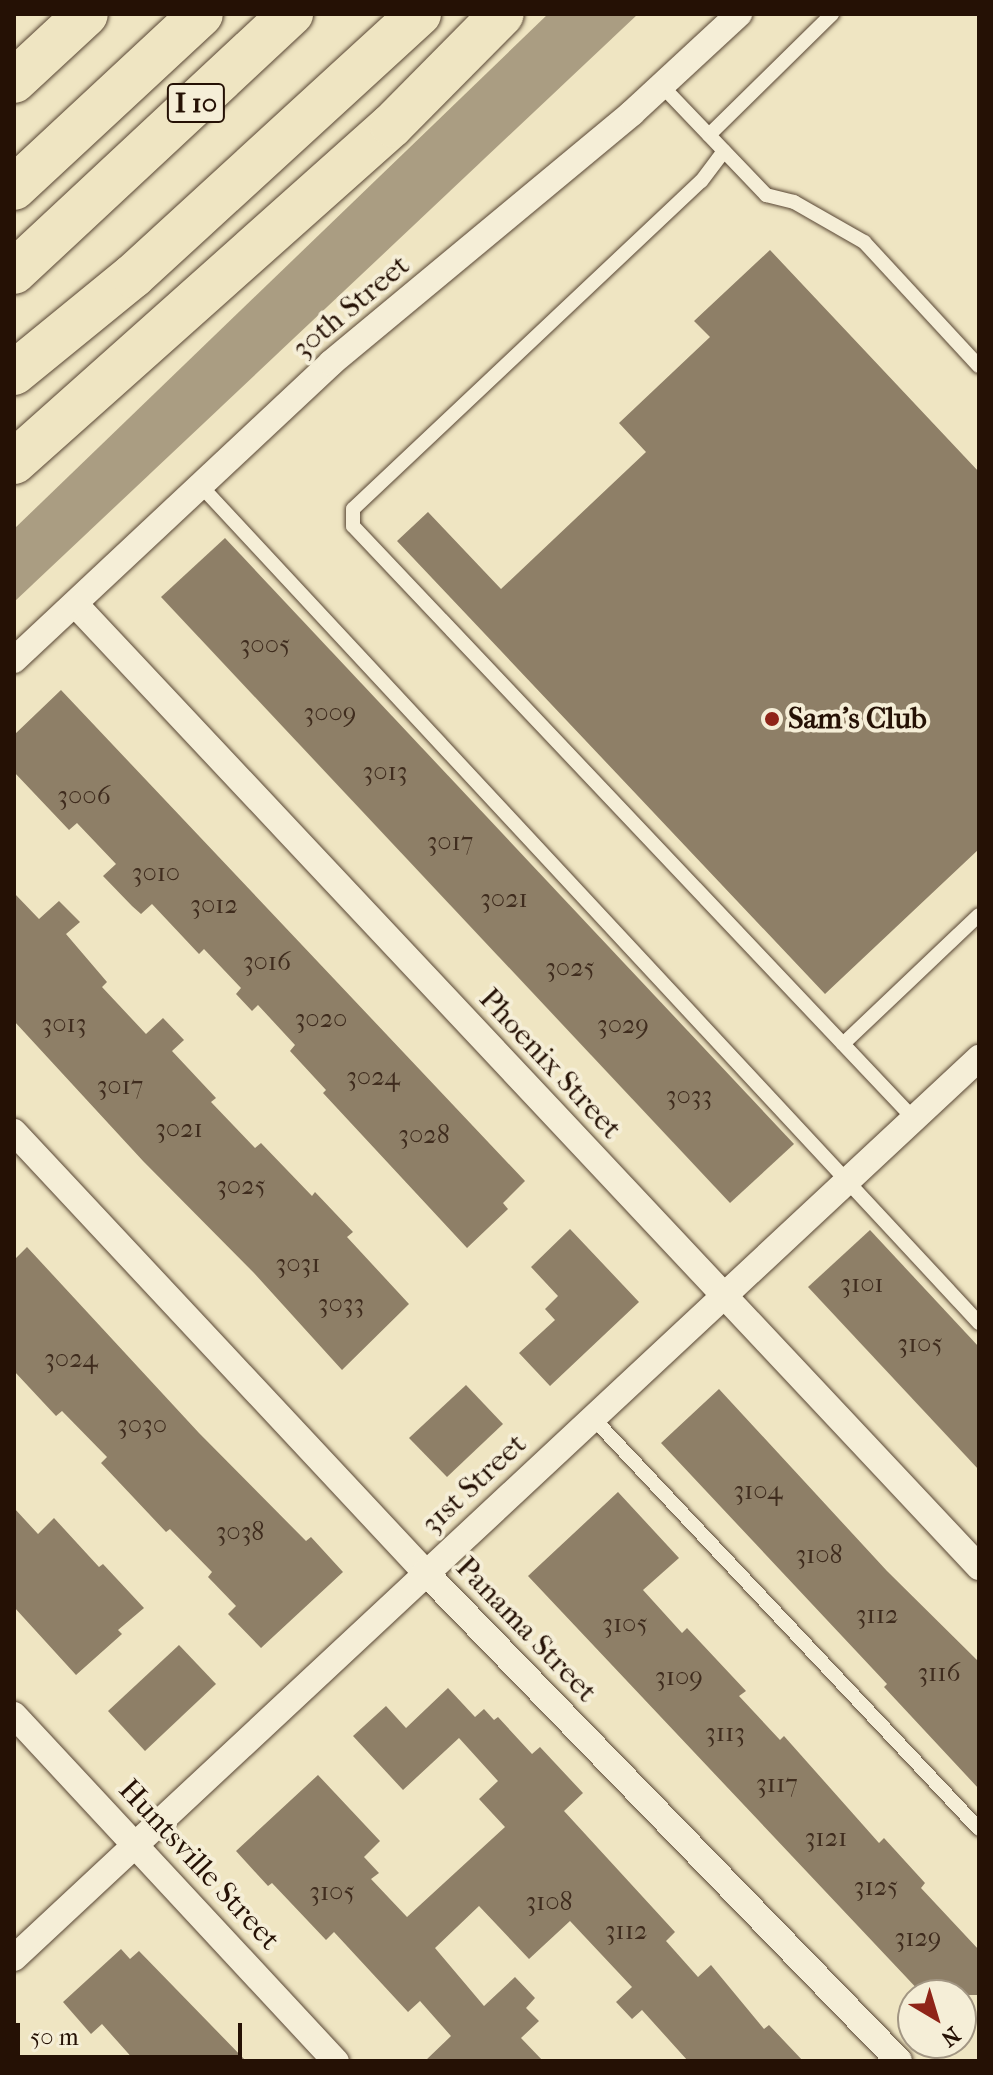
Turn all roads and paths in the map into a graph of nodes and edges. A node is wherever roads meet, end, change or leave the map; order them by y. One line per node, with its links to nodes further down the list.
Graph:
1 (86, 14): 8 (highway)
2 (201, 14): 12 (highway)
3 (291, 14): 13 (highway, I 10)
4 (419, 14): 15 (highway)
5 (502, 14): 16 (highway)
6 (739, 14): 9 (street, 30th Street)
7 (832, 14): 10 (lane)
8 (14, 81)
9 (662, 86): 10 (lane); 17 (street, 30th Street)
10 (709, 135): 11 (lane)
11 (724, 151): 14 (lane); 21 (lane)
12 (14, 188)
13 (14, 272)
14 (979, 366)
15 (14, 373)
16 (14, 462)
17 (201, 486): 18 (street, 30th Street); 25 (lane)
18 (75, 604): 19 (street, 30th Street); 26 (street, Phoenix Street)
19 (14, 660)
20 (979, 915): 21 (lane)
21 (843, 1044): 23 (lane)
22 (979, 1058): 23 (street, 31st Street)
23 (913, 1118): 25 (street, 31st Street)
24 (14, 1132): 30 (street, Panama Street)
25 (845, 1182): 26 (street, 31st Street); 27 (lane)
26 (722, 1295): 28 (street, 31st Street); 29 (street, Phoenix Street)
27 (979, 1323)
28 (592, 1417): 30 (street, 31st Street); 32 (lane)
29 (979, 1567)
30 (425, 1572): 33 (street, 31st Street); 36 (street, Panama Street)
31 (14, 1715): 33 (street, Huntsville Street)
32 (979, 1829)
33 (137, 1843): 34 (street, 31st Street); 35 (street, Huntsville Street)
34 (14, 1958)
35 (336, 2061)
36 (899, 2061)

